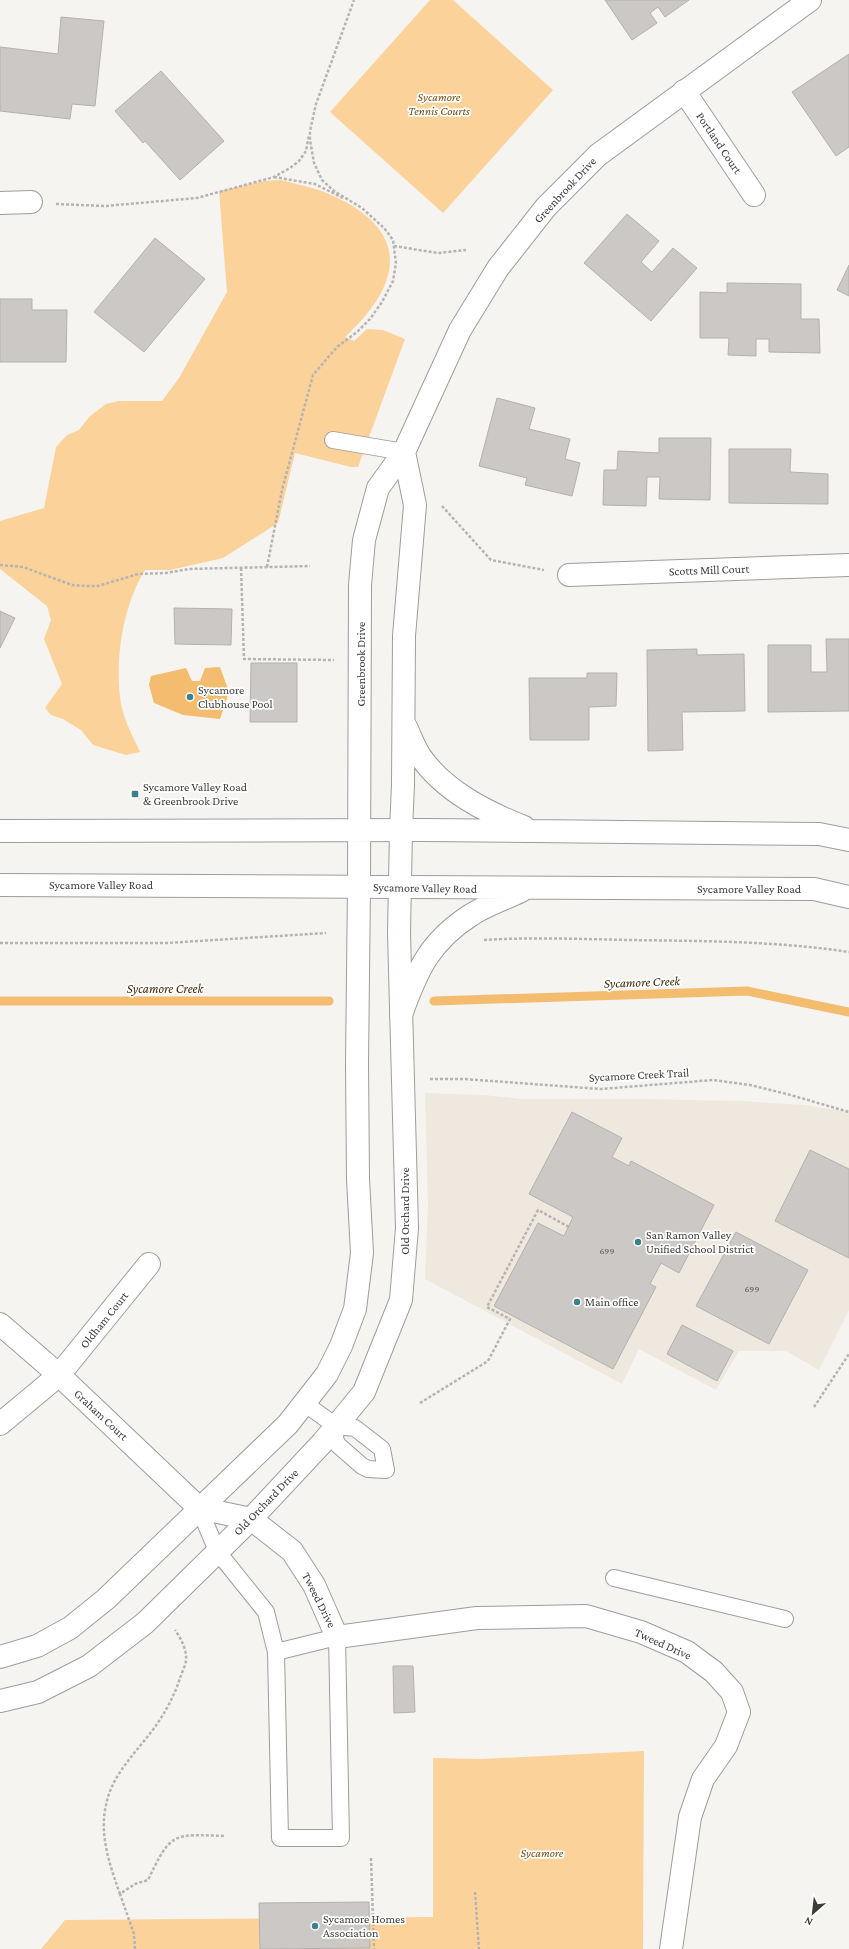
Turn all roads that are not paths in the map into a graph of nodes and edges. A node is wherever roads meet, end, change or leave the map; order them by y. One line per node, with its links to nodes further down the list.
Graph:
1 (810, 0): 2 (street, Greenbrook Drive)
2 (684, 91): 3 (street, Portland Court); 7 (street, Greenbrook Drive)
3 (754, 195)
4 (31, 202): 5 (street)
5 (0, 203)
6 (333, 440): 7 (lane)
7 (404, 452): 10 (street); 11 (street, Greenbrook Drive)
8 (849, 565): 9 (street, Scotts Mill Court)
9 (569, 575)
10 (402, 719): 12 (street); 14 (street)
11 (360, 830): 12 (street); 13 (street); 17 (street, Greenbrook Drive)
12 (401, 830): 14 (street); 18 (street, Old Orchard Drive)
13 (0, 831)
14 (536, 832): 15 (street)
15 (849, 840)
16 (0, 884): 17 (street, Sycamore Valley Road)
17 (359, 886): 18 (street, Sycamore Valley Road); 25 (street)
18 (400, 887): 19 (street, Sycamore Valley Road); 21 (street, Old Orchard Drive)
19 (526, 889): 20 (street, Sycamore Valley Road); 21 (street)
20 (849, 897)
21 (401, 1015): 27 (street, Old Orchard Drive)
22 (149, 1264): 24 (street, Oldham Court)
23 (0, 1324): 24 (street, Graham Court)
24 (59, 1376): 26 (street, Oldham Court); 28 (street, Graham Court)
25 (304, 1403): 27 (lane); 28 (street)
26 (0, 1424)
27 (336, 1426): 29 (street, Old Orchard Drive)
28 (199, 1508): 29 (street, Tweed Drive); 30 (lane); 35 (street)
29 (251, 1519): 30 (street, Old Orchard Drive); 33 (street, Tweed Drive)
30 (218, 1551): 34 (lane); 36 (street, Old Orchard Drive)
31 (614, 1578): 32 (lane)
32 (785, 1619)
33 (337, 1637): 34 (lane, Tweed Drive); 34 (lane); 37 (street, Tweed Drive)
34 (276, 1652)
35 (0, 1657)
36 (0, 1701)
37 (671, 1949)

